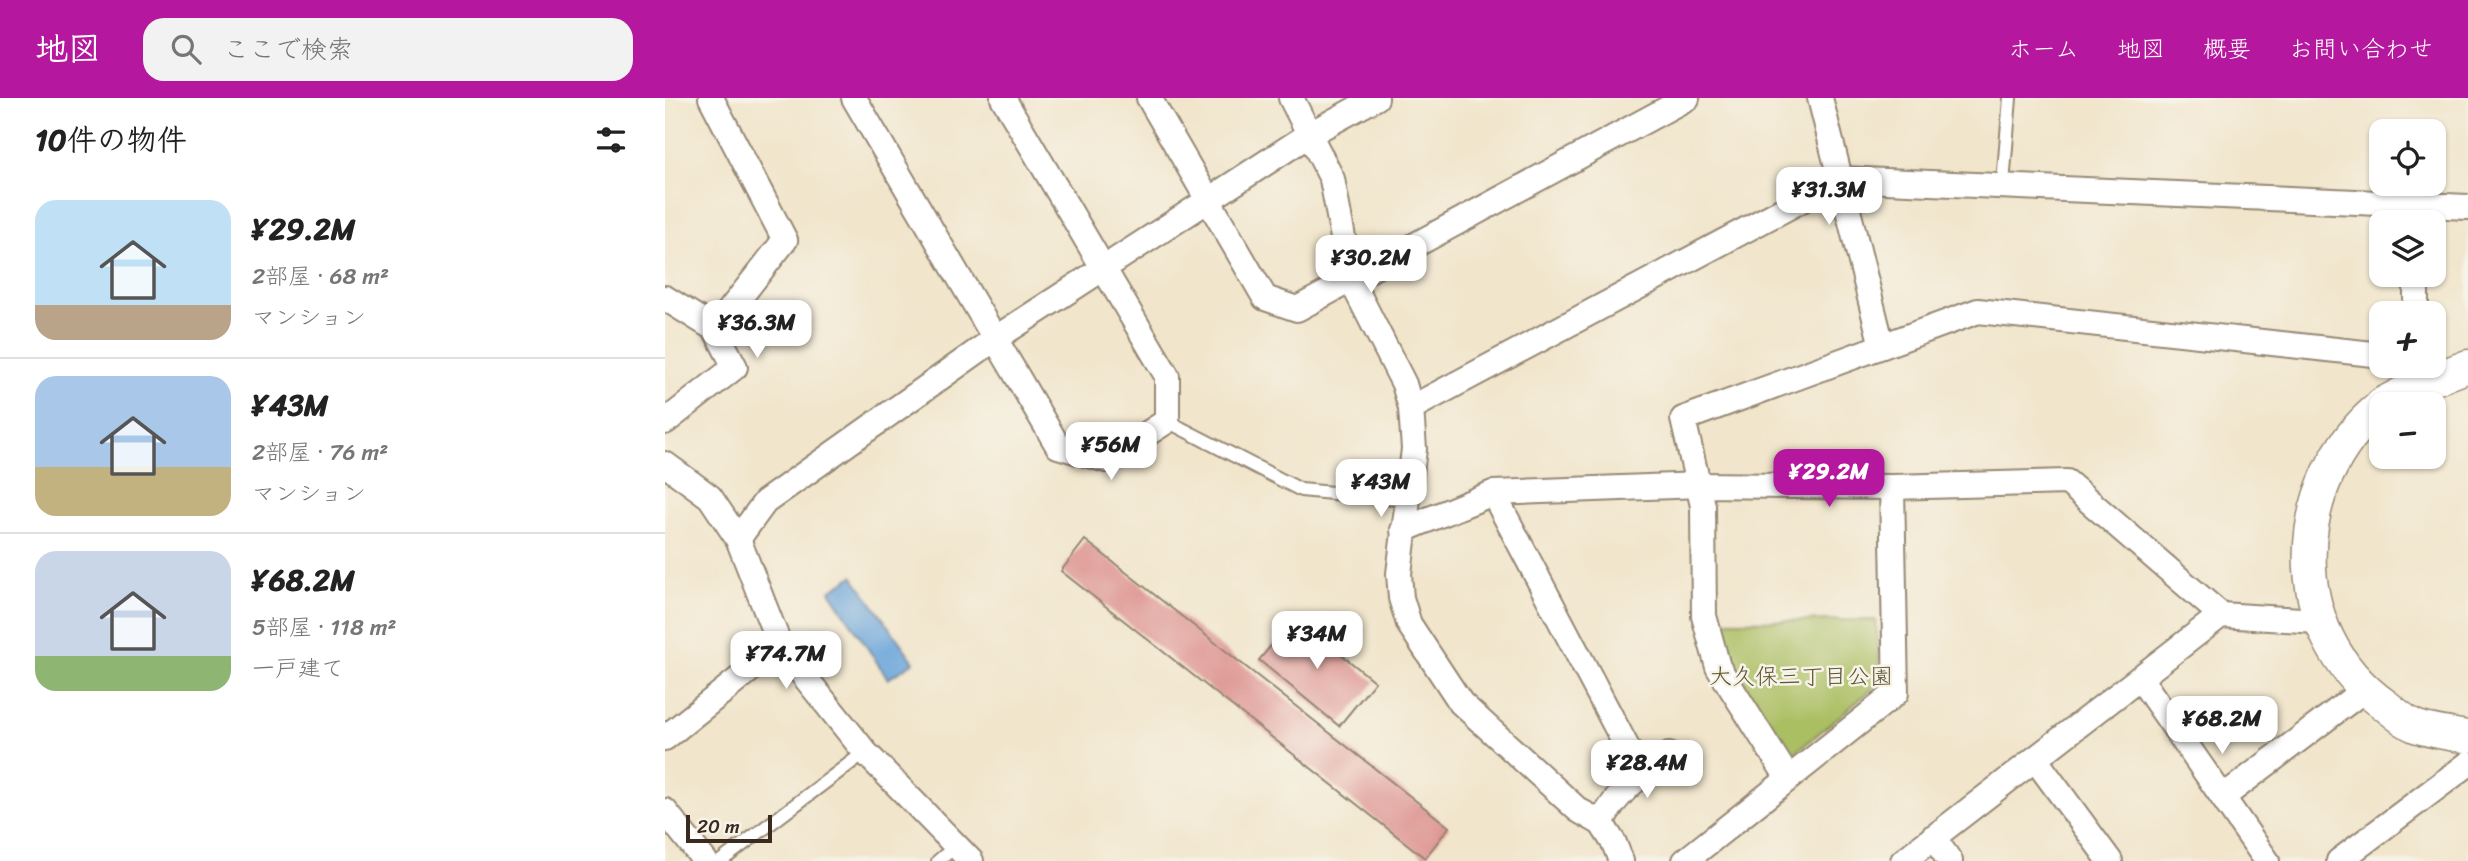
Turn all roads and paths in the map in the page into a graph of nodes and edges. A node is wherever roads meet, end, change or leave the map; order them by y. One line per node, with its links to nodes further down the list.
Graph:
1 (711, 98): 20 (street)
2 (854, 98): 21 (street)
3 (1003, 98): 17 (street)
4 (1149, 98): 13 (street)
5 (1291, 98): 10 (street)
6 (1376, 98): 10 (street)
7 (1687, 98): 18 (street)
8 (1820, 98): 11 (street)
9 (2010, 98): 12 (lane)
10 (1310, 134): 13 (street); 18 (street)
11 (1841, 179): 12 (street); 22 (street); 28 (street)
12 (2003, 184): 16 (street)
13 (1207, 201): 17 (street); 18 (street)
14 (2468, 207): 15 (street)
15 (2446, 210)
16 (2369, 211)
17 (1103, 267): 21 (street); 30 (street)
18 (1351, 280): 28 (street)
19 (665, 298): 20 (street)
20 (715, 329): 31 (street)
21 (996, 338): 30 (street); 38 (street)
22 (1882, 346): 23 (street); 33 (street)
23 (2369, 354)
24 (2468, 366): 25 (street)
25 (2446, 370)
26 (2413, 378): 27 (street)
27 (2397, 392)
28 (1411, 408): 36 (street)
29 (2369, 416): 40 (street)
30 (1167, 421): 36 (lane)
31 (665, 422)
32 (665, 464): 38 (street)
33 (1700, 485): 34 (street); 35 (street); 51 (street)
34 (1892, 487): 39 (street); 51 (street)
35 (1493, 493): 37 (street); 50 (street)
36 (1406, 500): 37 (street)
37 (1403, 530): 54 (street)
38 (738, 539): 41 (street)
39 (2221, 615): 40 (street); 42 (street)
40 (2317, 621): 43 (street)
41 (780, 646): 45 (street); 46 (street)
42 (2140, 678): 48 (street); 52 (street)
43 (2364, 690): 44 (street); 52 (street)
44 (2468, 737)
45 (665, 738)
46 (865, 752): 56 (street); 58 (lane)
47 (1669, 755): 50 (street)
48 (2035, 759): 55 (street); 63 (street)
49 (2468, 764): 65 (street)
50 (1641, 774): 54 (street)
51 (1788, 778): 60 (street)
52 (2223, 797): 64 (street)
53 (665, 811): 57 (street)
54 (1601, 823): 59 (street)
55 (1933, 837): 61 (street); 62 (street)
56 (955, 856)
57 (705, 861)
58 (721, 861)
59 (1621, 861)
60 (1685, 861)
61 (1903, 861)
62 (1950, 861)
63 (2110, 861)
64 (2267, 861)
65 (2339, 861)

